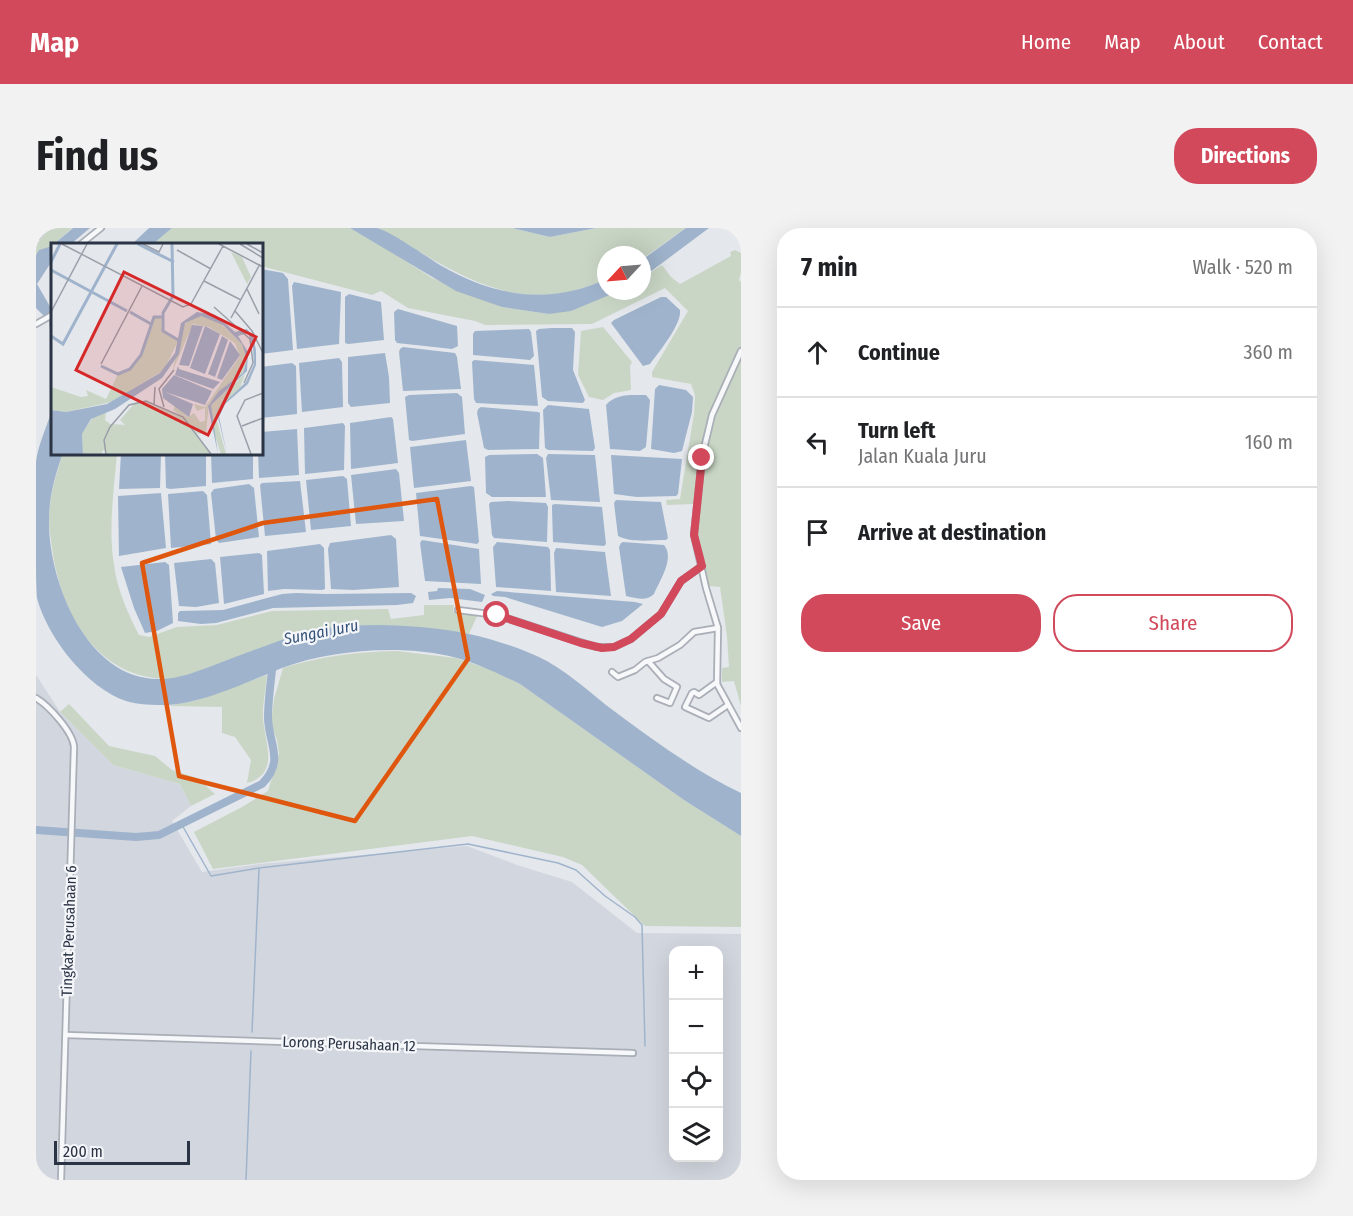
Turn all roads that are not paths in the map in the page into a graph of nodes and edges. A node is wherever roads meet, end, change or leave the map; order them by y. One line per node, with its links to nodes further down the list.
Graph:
1 (44, 228): 3 (street)
2 (101, 228): 4 (street)
3 (36, 238)
4 (82, 243)
5 (51, 316): 6 (street)
6 (36, 324)
7 (741, 351): 8 (street)
8 (702, 566): 9 (street); 10 (street)
9 (458, 610)
10 (718, 628): 11 (street); 13 (street)
11 (648, 661): 12 (street); 15 (street)
12 (612, 672)
13 (717, 682): 16 (street); 16 (street)
14 (36, 698): 18 (street, Tingkat Perusahaan 6)
15 (657, 698)
16 (728, 705): 17 (street)
17 (741, 728)
18 (66, 1035): 19 (street, Lorong Perusahaan 12); 20 (street, Tingkat Perusahaan 6)
19 (633, 1053)
20 (61, 1180)

